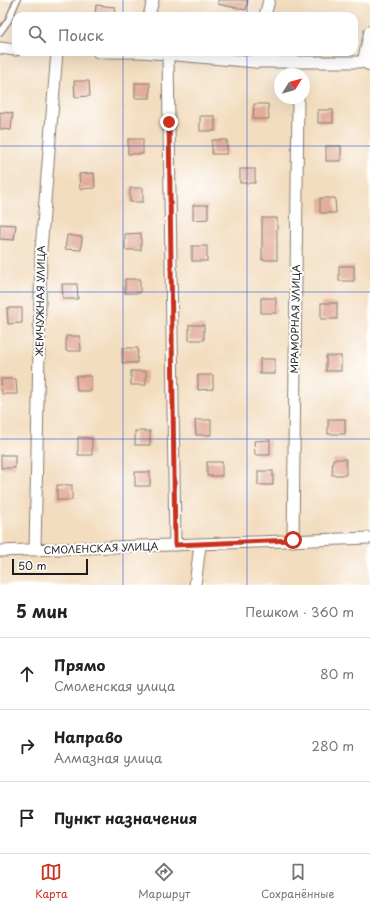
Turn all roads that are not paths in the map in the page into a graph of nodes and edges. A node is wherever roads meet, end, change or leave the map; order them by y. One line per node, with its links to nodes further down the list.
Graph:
1 (16, 0): 7 (lane)
2 (152, 0): 4 (street)
3 (269, 0): 5 (street)
4 (150, 12)
5 (266, 12)
6 (370, 31): 14 (street)
7 (0, 32)
8 (0, 48): 9 (street)
9 (12, 50)
10 (57, 56): 22 (street, ЖЕМЧУЖНАЯ УЛИЦА)
11 (168, 56): 20 (street)
12 (212, 56): 13 (street)
13 (257, 57): 15 (street)
14 (366, 63): 16 (street)
15 (295, 68)
16 (309, 68)
17 (298, 104): 19 (street, МРАМОРНАЯ УЛИЦА)
18 (370, 538): 19 (street, СМОЛЕНСКАЯ УЛИЦА)
19 (293, 540): 21 (street, СМОЛЕНСКАЯ УЛИЦА)
20 (175, 545): 21 (street, СМОЛЕНСКАЯ УЛИЦА); 22 (street, СМОЛЕНСКАЯ УЛИЦА)
21 (200, 545): 24 (street)
22 (35, 550): 23 (street, СМОЛЕНСКАЯ УЛИЦА)
23 (0, 551)
24 (195, 585)

